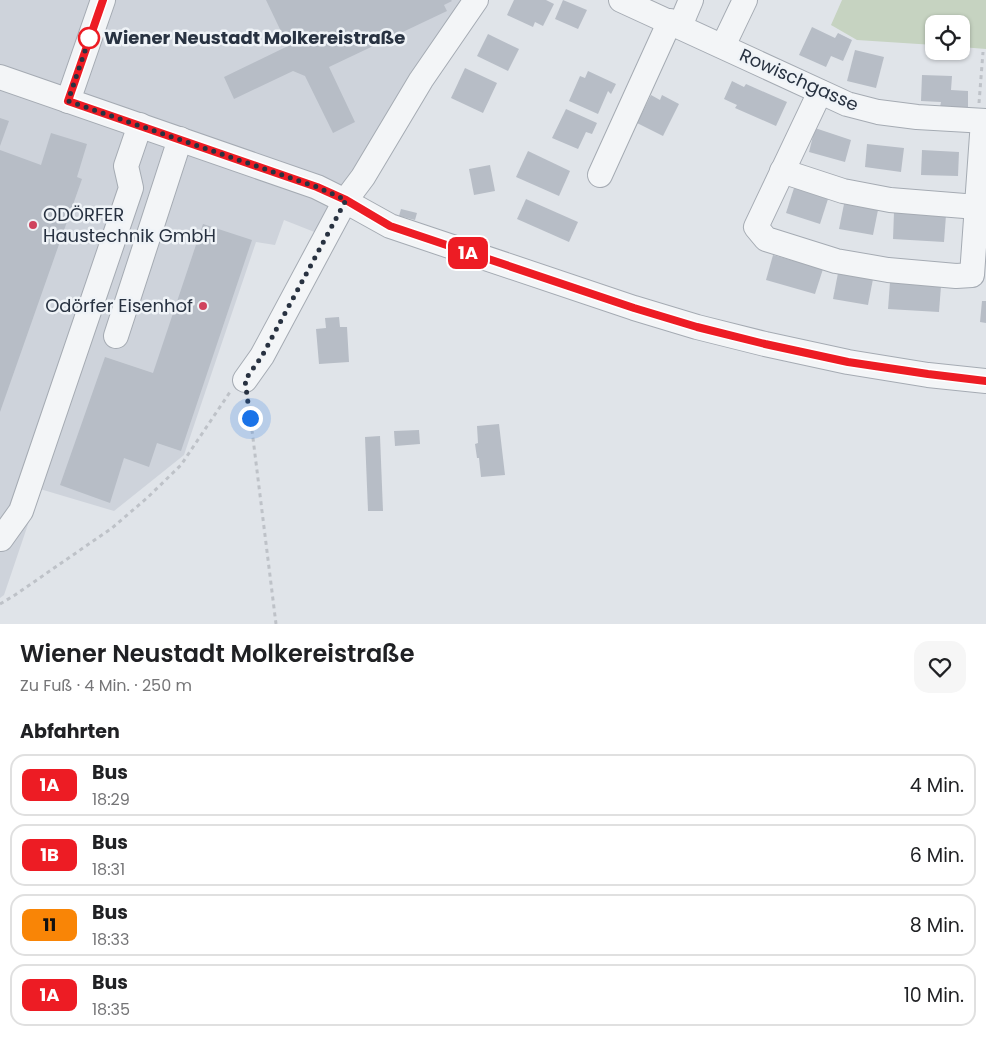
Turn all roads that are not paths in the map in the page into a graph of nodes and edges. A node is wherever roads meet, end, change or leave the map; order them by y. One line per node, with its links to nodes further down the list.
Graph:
1 (103, 0): 10 (street)
2 (476, 0): 16 (street)
3 (621, 0): 6 (street, Rowischgasse)
4 (691, 0): 6 (street)
5 (745, 0): 7 (street)
6 (675, 24): 7 (street, Rowischgasse); 15 (street)
7 (723, 46): 9 (street, Rowischgasse)
8 (0, 77): 10 (street)
9 (820, 92): 11 (street, Rowischgasse); 14 (street)
10 (68, 101): 12 (street)
11 (984, 121): 17 (street)
12 (140, 125): 13 (street); 21 (street)
13 (180, 139): 16 (street); 18 (street)
14 (782, 171): 17 (street); 17 (street)
15 (600, 175)
16 (346, 200): 19 (street); 20 (street)
17 (976, 207)
18 (116, 336)
19 (245, 380)
20 (986, 381)
21 (0, 538)

